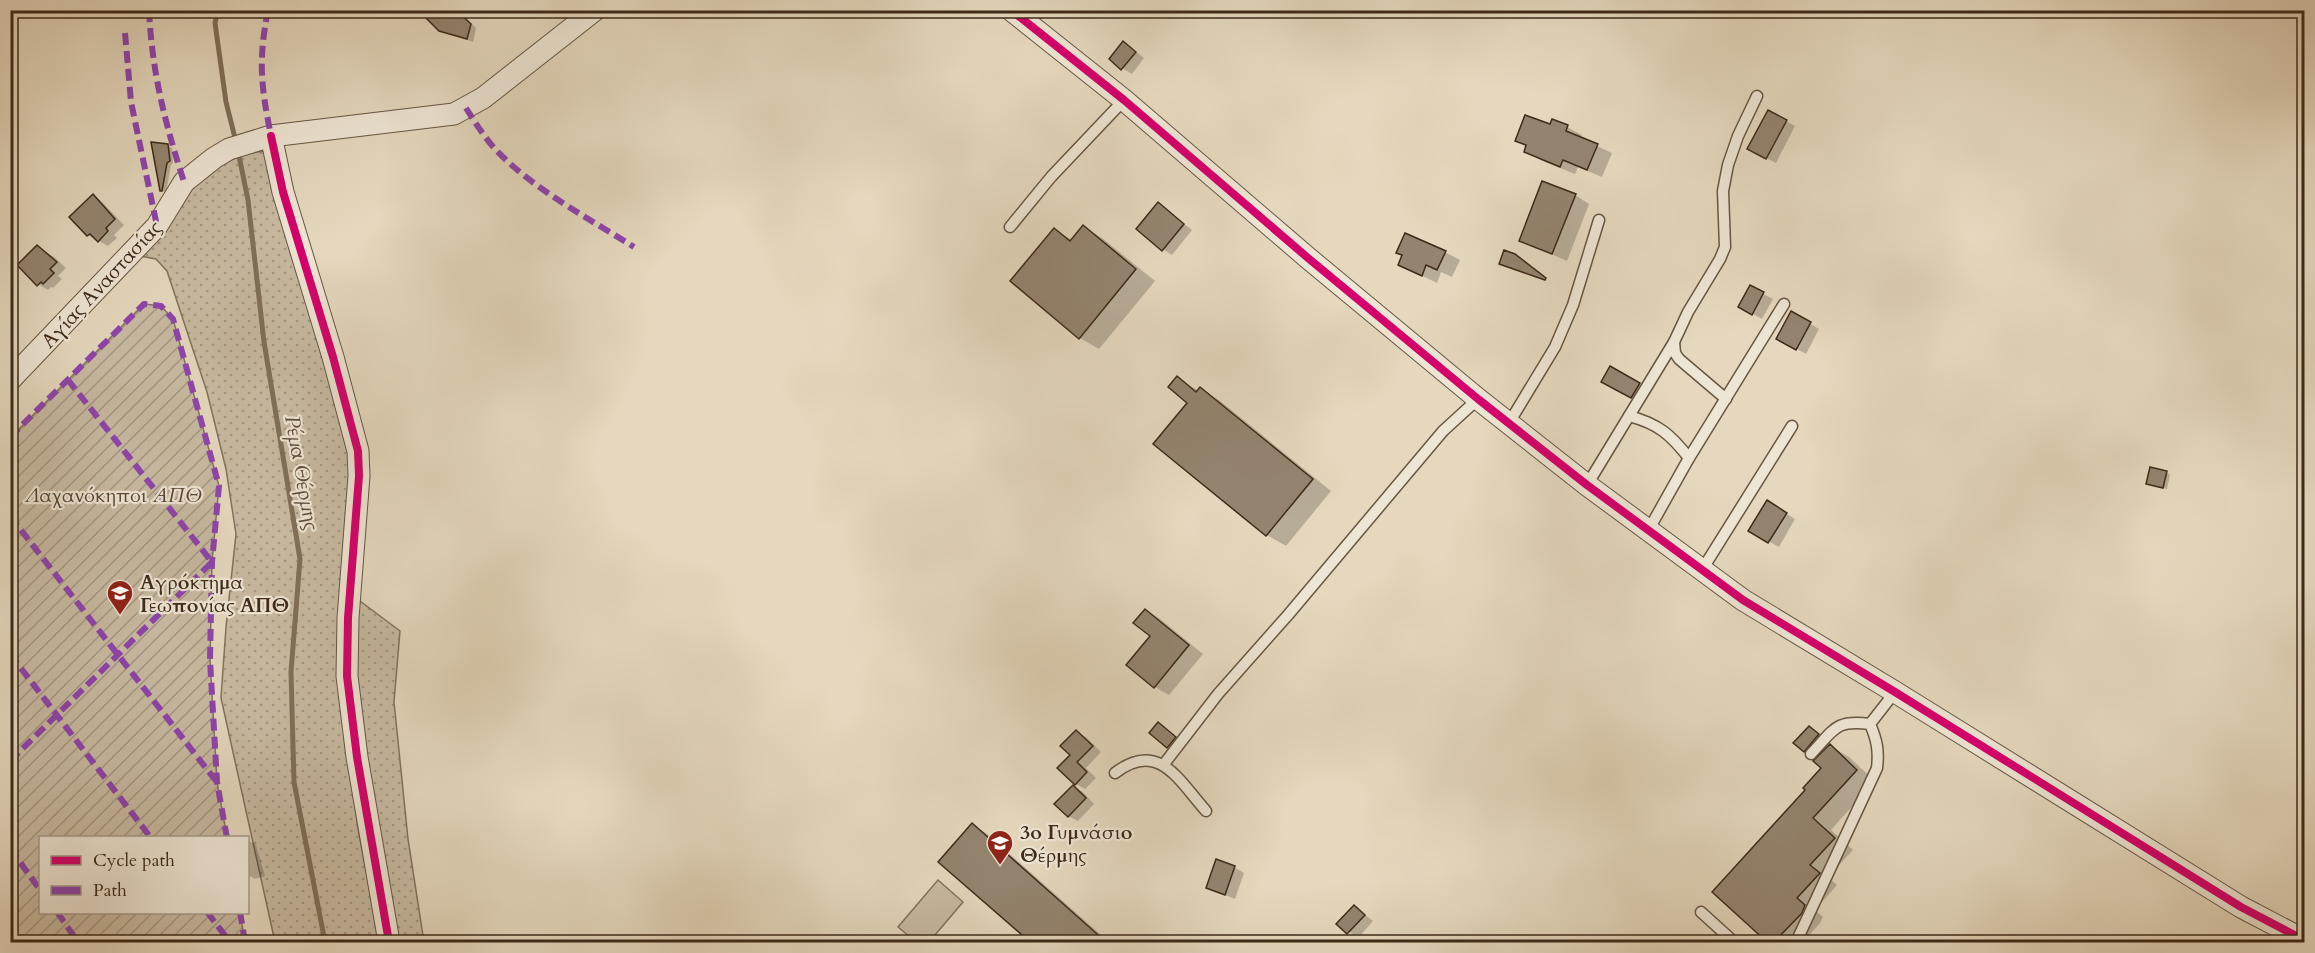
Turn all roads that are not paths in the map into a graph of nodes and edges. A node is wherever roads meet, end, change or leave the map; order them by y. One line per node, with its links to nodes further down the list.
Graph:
1 (595, 10): 5 (street, Αγίας Αναστασίας)
2 (1011, 10): 4 (street)
3 (1756, 96): 9 (lane)
4 (1124, 100): 7 (lane); 11 (street)
5 (271, 136): 10 (street, Αγίας Αναστασίας); 28 (street)
6 (1599, 220): 14 (lane)
7 (1010, 228)
8 (1784, 304): 12 (lane)
9 (1674, 342): 12 (lane); 13 (lane)
10 (10, 380)
11 (1478, 399): 14 (street); 23 (lane)
12 (1726, 399): 16 (lane)
13 (1629, 416): 16 (lane); 17 (lane)
14 (1509, 423): 17 (street)
15 (1792, 426): 19 (lane)
16 (1689, 458): 18 (lane)
17 (1587, 485): 18 (street)
18 (1648, 531): 19 (street)
19 (1702, 570): 20 (street)
20 (1895, 692): 21 (lane); 27 (street)
21 (1870, 724): 22 (lane); 30 (lane)
22 (1811, 754)
23 (1164, 764): 24 (lane); 25 (lane)
24 (1115, 773)
25 (1206, 811)
26 (1701, 912): 29 (lane)
27 (2304, 940)
28 (389, 942)
29 (1734, 942)
30 (1794, 942)

